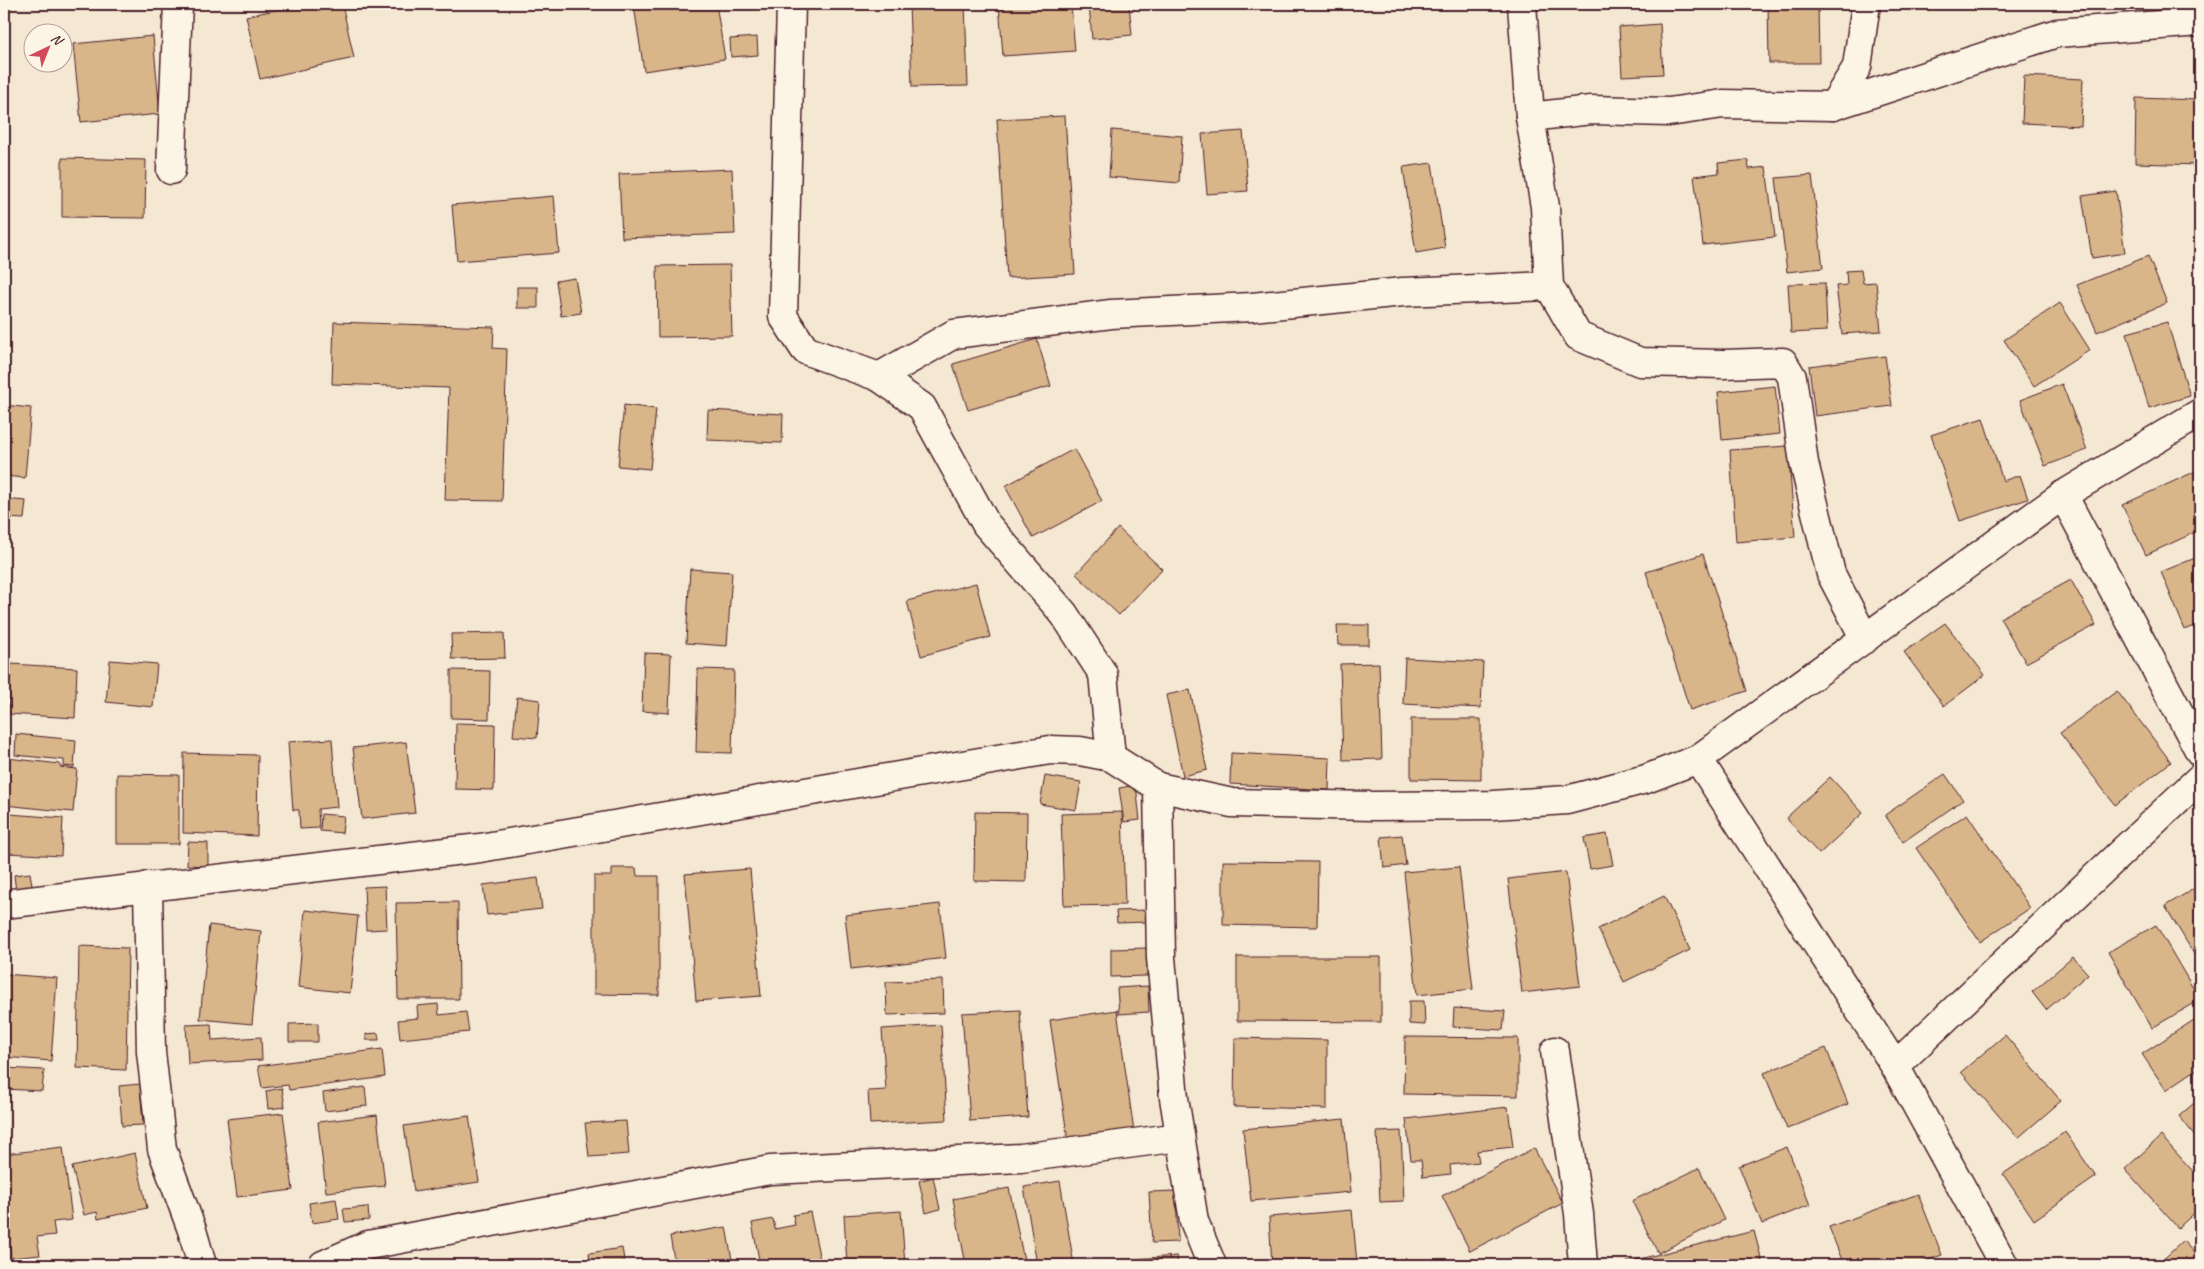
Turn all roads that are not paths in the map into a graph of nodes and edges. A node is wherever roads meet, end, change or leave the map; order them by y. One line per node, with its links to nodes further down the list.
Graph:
1 (178, 4): 8 (street)
2 (791, 4): 10 (street)
3 (1522, 4): 7 (street)
4 (1866, 4): 6 (street)
5 (2200, 22): 6 (street)
6 (1833, 106): 7 (street)
7 (1530, 117): 9 (street)
8 (171, 170)
9 (1550, 286): 10 (street); 13 (street)
10 (879, 377): 15 (street)
11 (2200, 413): 12 (street)
12 (2063, 496): 13 (street); 14 (street)
13 (1865, 639): 16 (street)
14 (2200, 752)
15 (1111, 756): 18 (street); 19 (street)
16 (1698, 759): 18 (street); 22 (street)
17 (2200, 778): 22 (street)
18 (1158, 786): 23 (street)
19 (148, 886): 20 (street); 24 (street)
20 (4, 904)
21 (1555, 1051): 27 (street)
22 (1894, 1066): 28 (street)
23 (1180, 1137): 25 (street); 26 (street)
24 (202, 1265)
25 (323, 1265)
26 (1212, 1265)
27 (1583, 1265)
28 (2004, 1265)

